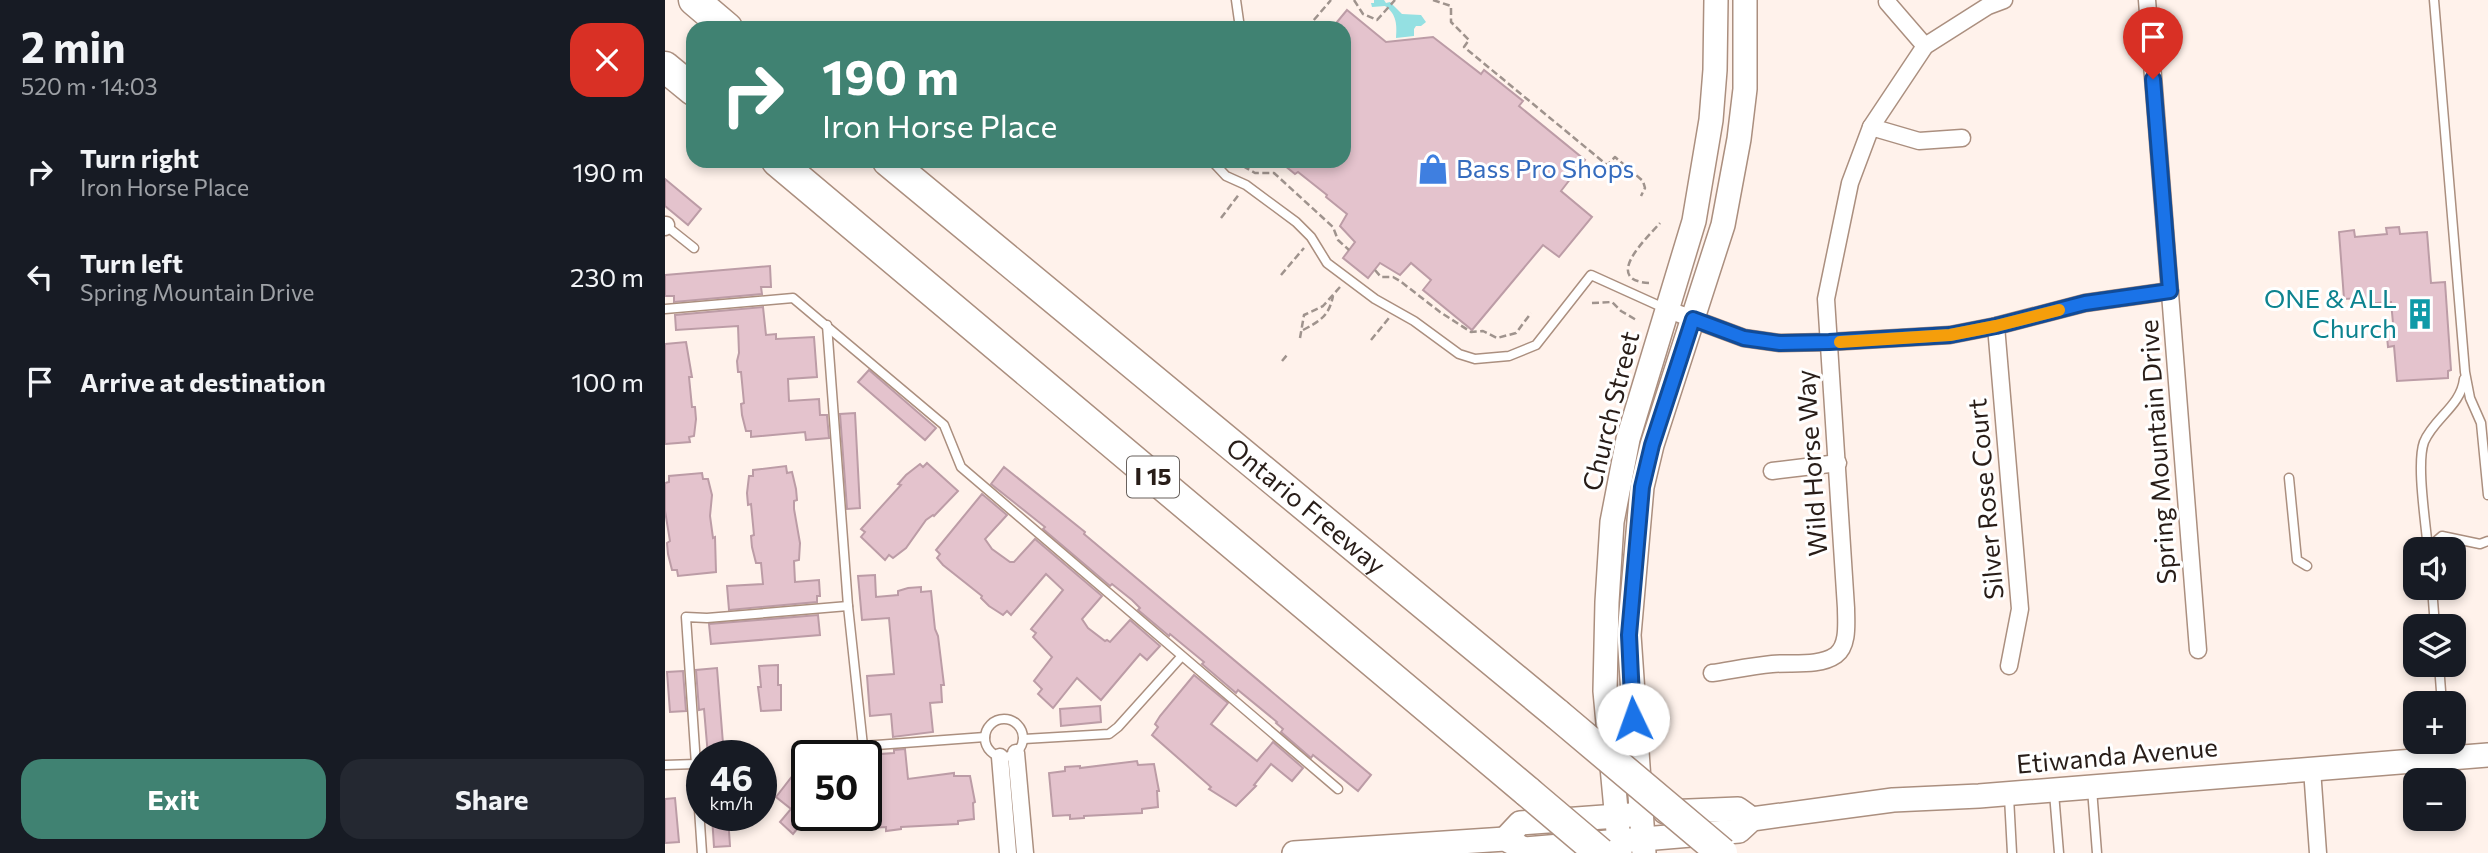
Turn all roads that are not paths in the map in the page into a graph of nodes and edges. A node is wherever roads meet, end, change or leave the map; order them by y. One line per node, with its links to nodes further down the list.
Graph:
1 (694, 0): 9 (highway)
2 (1236, 0): 10 (lane)
3 (1716, 0): 23 (main road, Church Street)
4 (1745, 0): 24 (main road, Church Street)
5 (2004, 0): 11 (street, Wild Horse Way)
6 (2147, 0): 21 (street, Spring Mountain Drive)
7 (2434, 0): 28 (lane)
8 (1887, 2): 11 (street)
9 (719, 21)
10 (1239, 21)
11 (1925, 46): 14 (street, Wild Horse Way)
12 (665, 67): 13 (highway)
13 (686, 84)
14 (1871, 127): 15 (street); 27 (street, Wild Horse Way)
15 (1962, 138)
16 (785, 168): 59 (highway, I 15, bridge)
17 (896, 168): 64 (highway, Ontario Freeway, bridge)
18 (1219, 168): 23 (lane)
19 (665, 225): 20 (lane)
20 (694, 248)
21 (2170, 291): 26 (street); 38 (street, Spring Mountain Drive)
22 (665, 309): 25 (lane)
23 (1666, 309): 24 (street); 54 (main road, Church Street)
24 (1693, 319): 27 (street); 53 (main road, Church Street)
25 (827, 325): 37 (lane); 39 (lane)
26 (1996, 326): 27 (street); 40 (street, Silver Rose Court)
27 (1829, 342): 29 (street, Wild Horse Way)
28 (2465, 372): 32 (lane); 33 (lane)
29 (1838, 463): 30 (street); 41 (street, Wild Horse Way)
30 (1772, 471)
31 (2290, 478): 36 (lane)
32 (2488, 495)
33 (2427, 537)
34 (2466, 540): 35 (lane)
35 (2488, 541)
36 (2307, 566)
37 (848, 606): 42 (lane); 43 (lane)
38 (2198, 650)
39 (1181, 657): 44 (lane); 50 (lane)
40 (2009, 666)
41 (1712, 673)
42 (985, 737): 44 (lane); 44 (lane)
43 (695, 740)
44 (1013, 749): 61 (street); 62 (street)
45 (2488, 755): 48 (main road, Etiwanda Avenue)
46 (686, 764): 47 (lane)
47 (665, 765)
48 (2312, 769): 49 (main road, Etiwanda Avenue); 68 (street)
49 (2091, 786): 51 (main road, Etiwanda Avenue); 67 (lane)
50 (1338, 789)
51 (2054, 790): 52 (main road, Etiwanda Avenue); 66 (lane)
52 (2009, 794): 55 (main road, Etiwanda Avenue); 65 (lane)
53 (1641, 814): 54 (main road, Etiwanda Avenue); 55 (main road, Etiwanda Avenue); 58 (main road, Church Street)
54 (1617, 816): 57 (main road, Etiwanda Avenue); 59 (main road, Church Street)
55 (1752, 819): 58 (main road, Etiwanda Avenue)
56 (701, 831): 60 (lane)
57 (1505, 839): 59 (main road, Etiwanda Avenue); 63 (main road, Etiwanda Avenue)
58 (1643, 846): 59 (main road, Etiwanda Avenue)
59 (1613, 849)
60 (702, 853)
61 (1009, 853)
62 (1025, 853)
63 (1294, 853)
64 (1722, 853)
65 (2012, 853)
66 (2059, 853)
67 (2097, 853)
68 (2318, 853)

